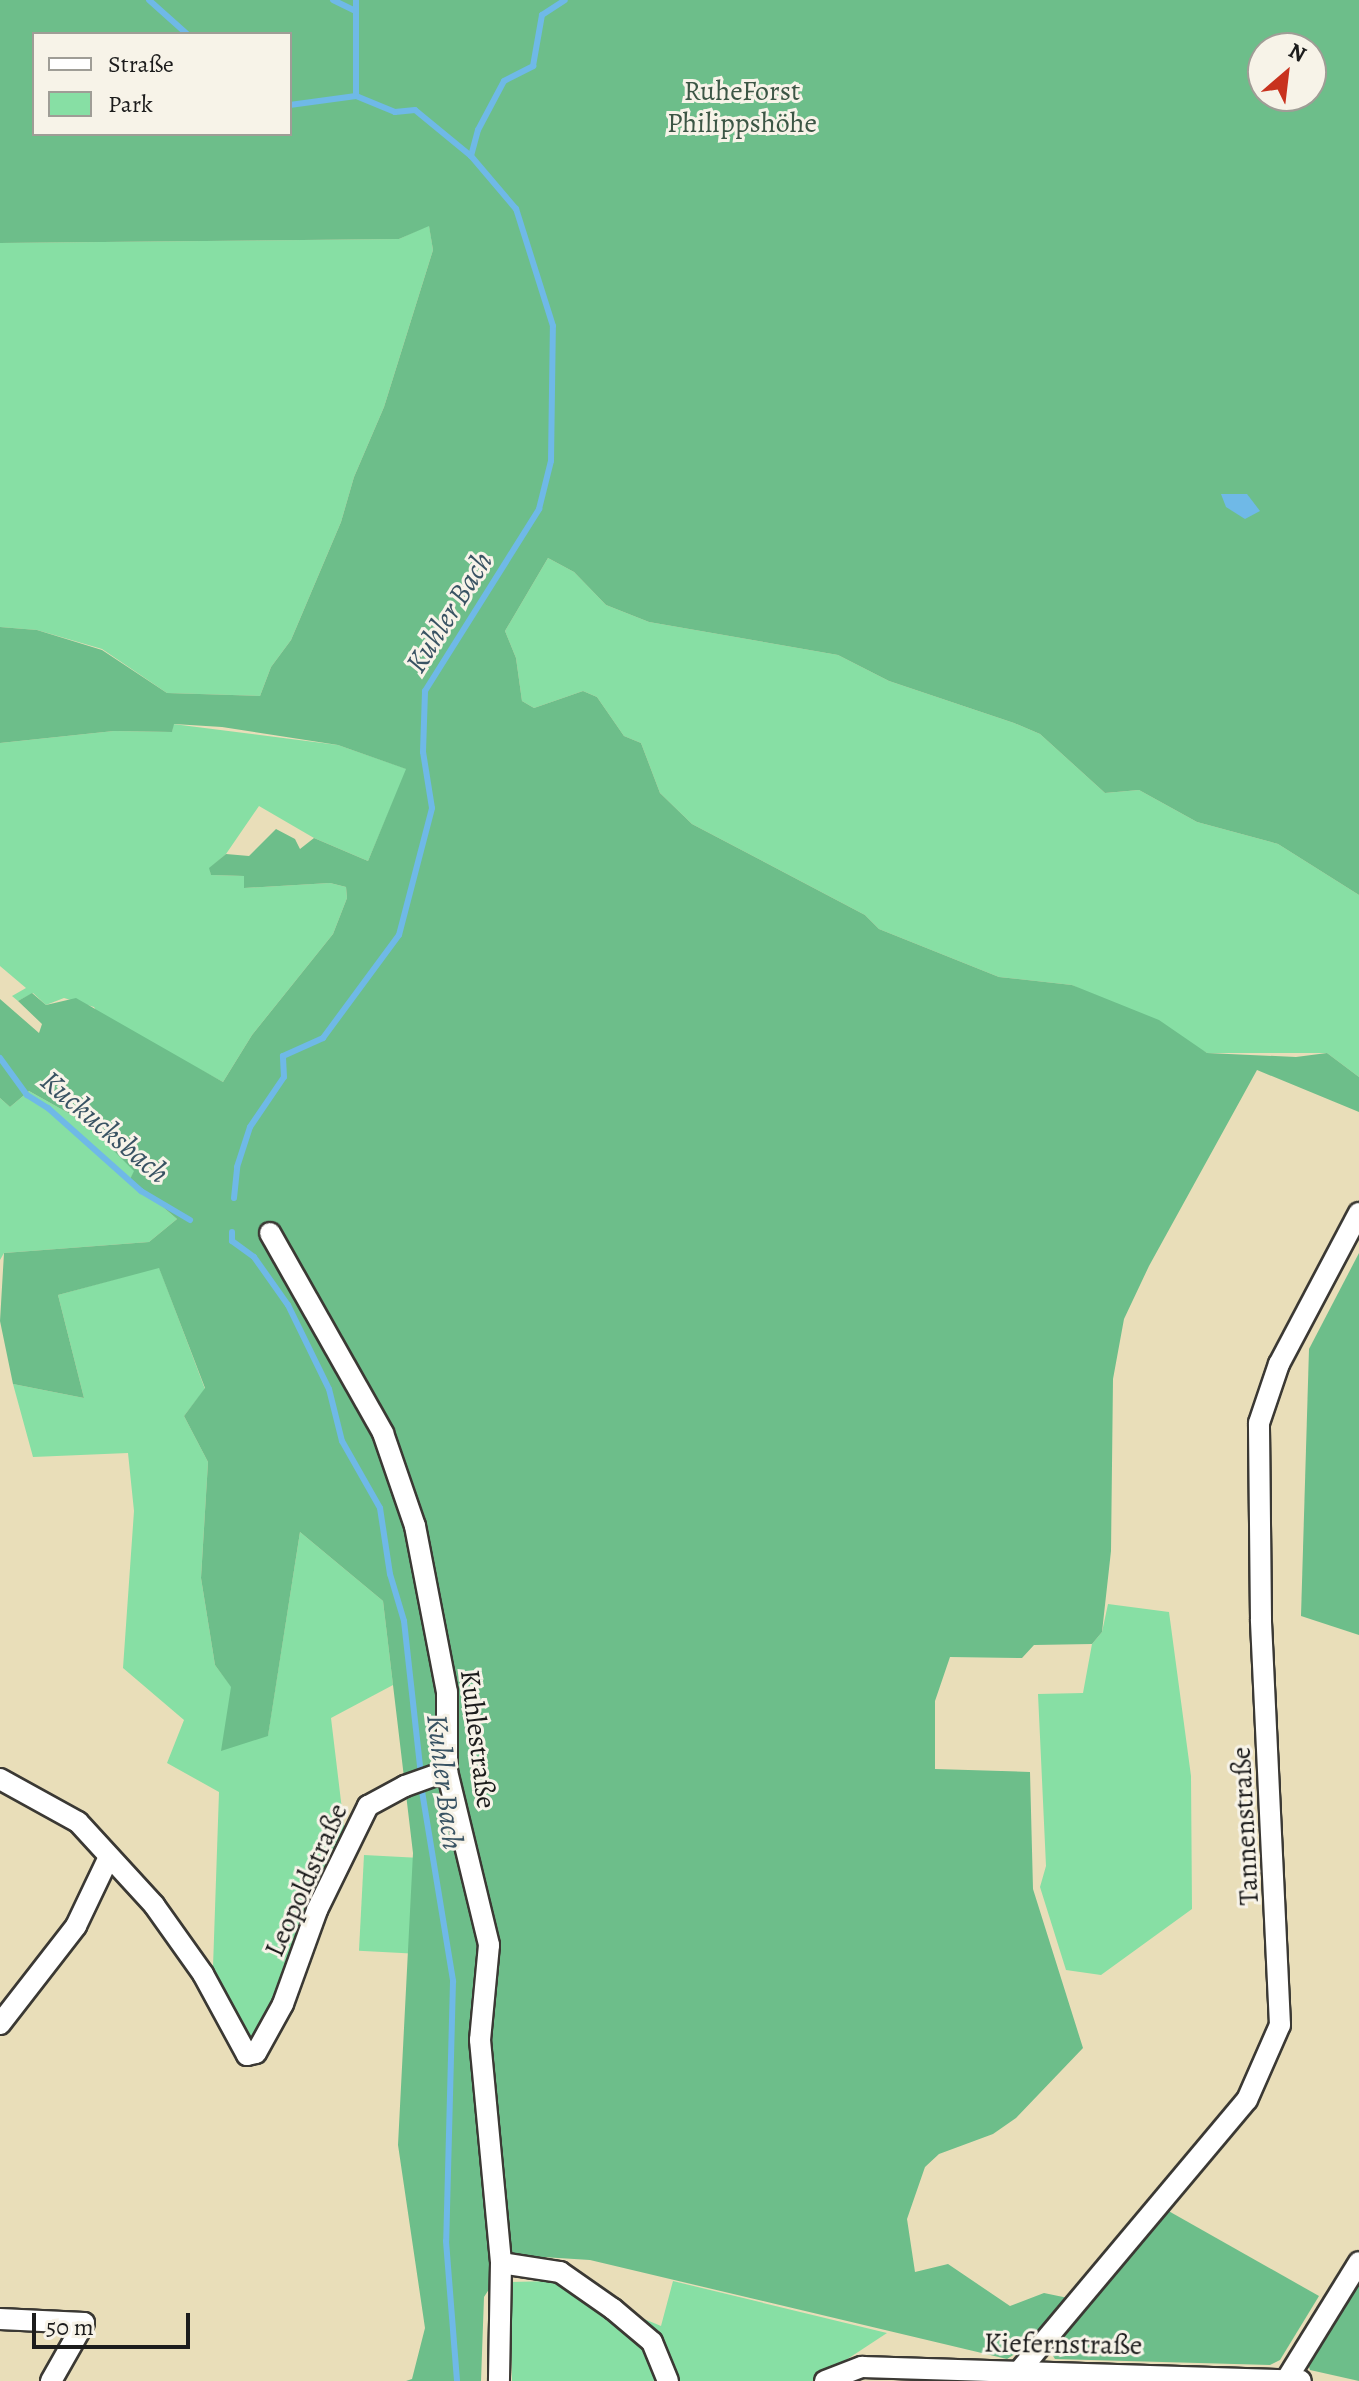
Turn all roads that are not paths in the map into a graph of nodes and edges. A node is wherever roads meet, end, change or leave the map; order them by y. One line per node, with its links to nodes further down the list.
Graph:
1 (1359, 1213): 10 (street, Tannenstraße)
2 (270, 1233): 3 (street, Kuhlestraße)
3 (441, 1773): 5 (street, Leopoldstraße); 8 (street, Kuhlestraße)
4 (0, 1779): 5 (street)
5 (108, 1859): 6 (street)
6 (0, 2024)
7 (1359, 2262): 11 (street)
8 (501, 2263): 13 (street, Kuhlestraße); 14 (street)
9 (0, 2319): 12 (street)
10 (1021, 2369): 11 (street, Kiefernstraße); 15 (street, Kiefernstraße)
11 (1294, 2379)
12 (51, 2381)
13 (499, 2381)
14 (668, 2381)
15 (825, 2381)

